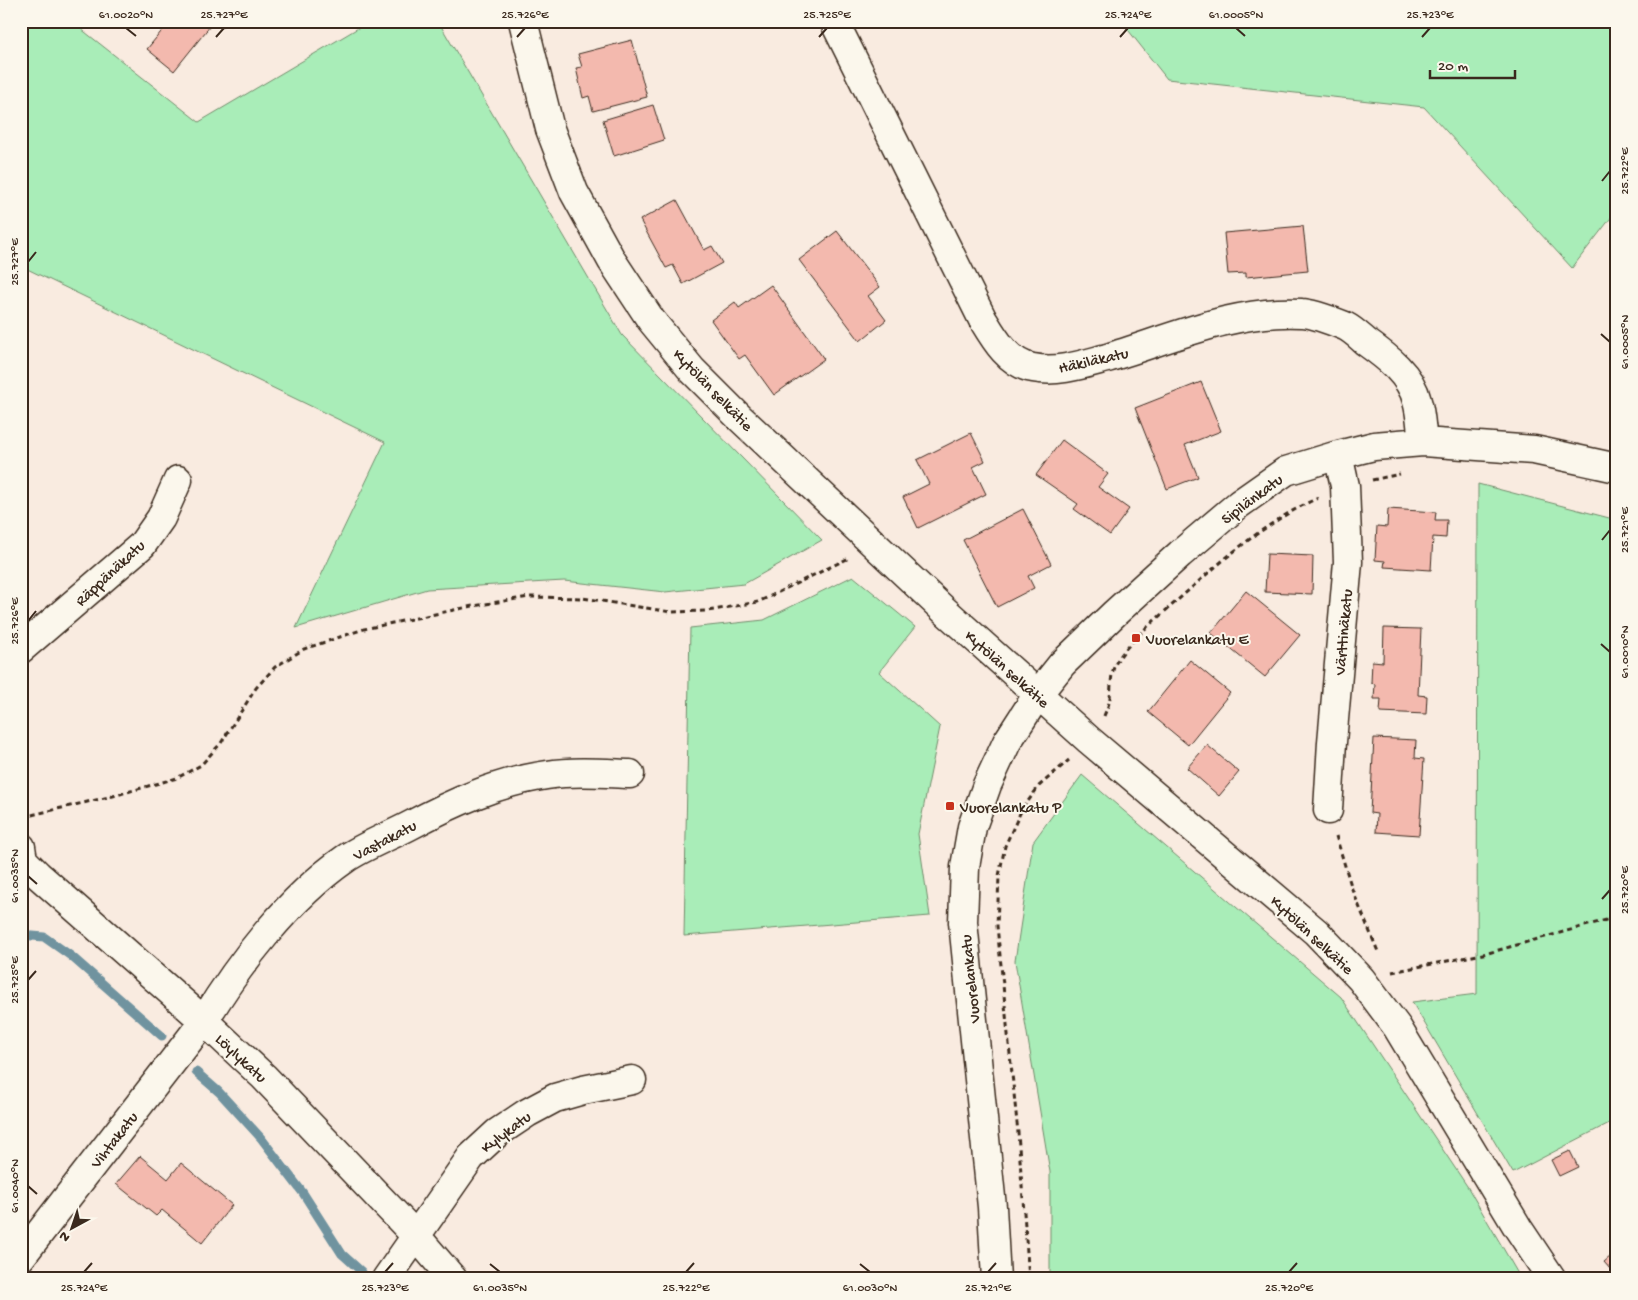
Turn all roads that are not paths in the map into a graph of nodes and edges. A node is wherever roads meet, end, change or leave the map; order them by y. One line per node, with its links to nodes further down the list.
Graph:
1 (523, 21): 8 (street, Kytölän selkätie)
2 (834, 21): 3 (street, Häkiläkatu)
3 (1423, 442): 4 (street, Sipilänkatu); 5 (street, Sipilänkatu)
4 (1338, 455): 8 (street, Sipilänkatu); 10 (street, Värttinäkatu)
5 (1617, 468)
6 (178, 480): 7 (street, Räppänäkatu)
7 (21, 650)
8 (1038, 694): 18 (street, Vuorelankatu); 19 (street, Kytölän selkätie)
9 (630, 774): 12 (street, Vastakatu)
10 (1328, 810)
11 (22, 856): 12 (street, Löylykatu)
12 (204, 1021): 14 (street, Löylykatu); 15 (street, Vihtakatu)
13 (632, 1080): 14 (street, Kylykatu)
14 (416, 1237): 16 (street, Kylykatu); 17 (street, Löylykatu)
15 (21, 1257)
16 (386, 1279)
17 (453, 1279)
18 (996, 1279)
19 (1552, 1279)

